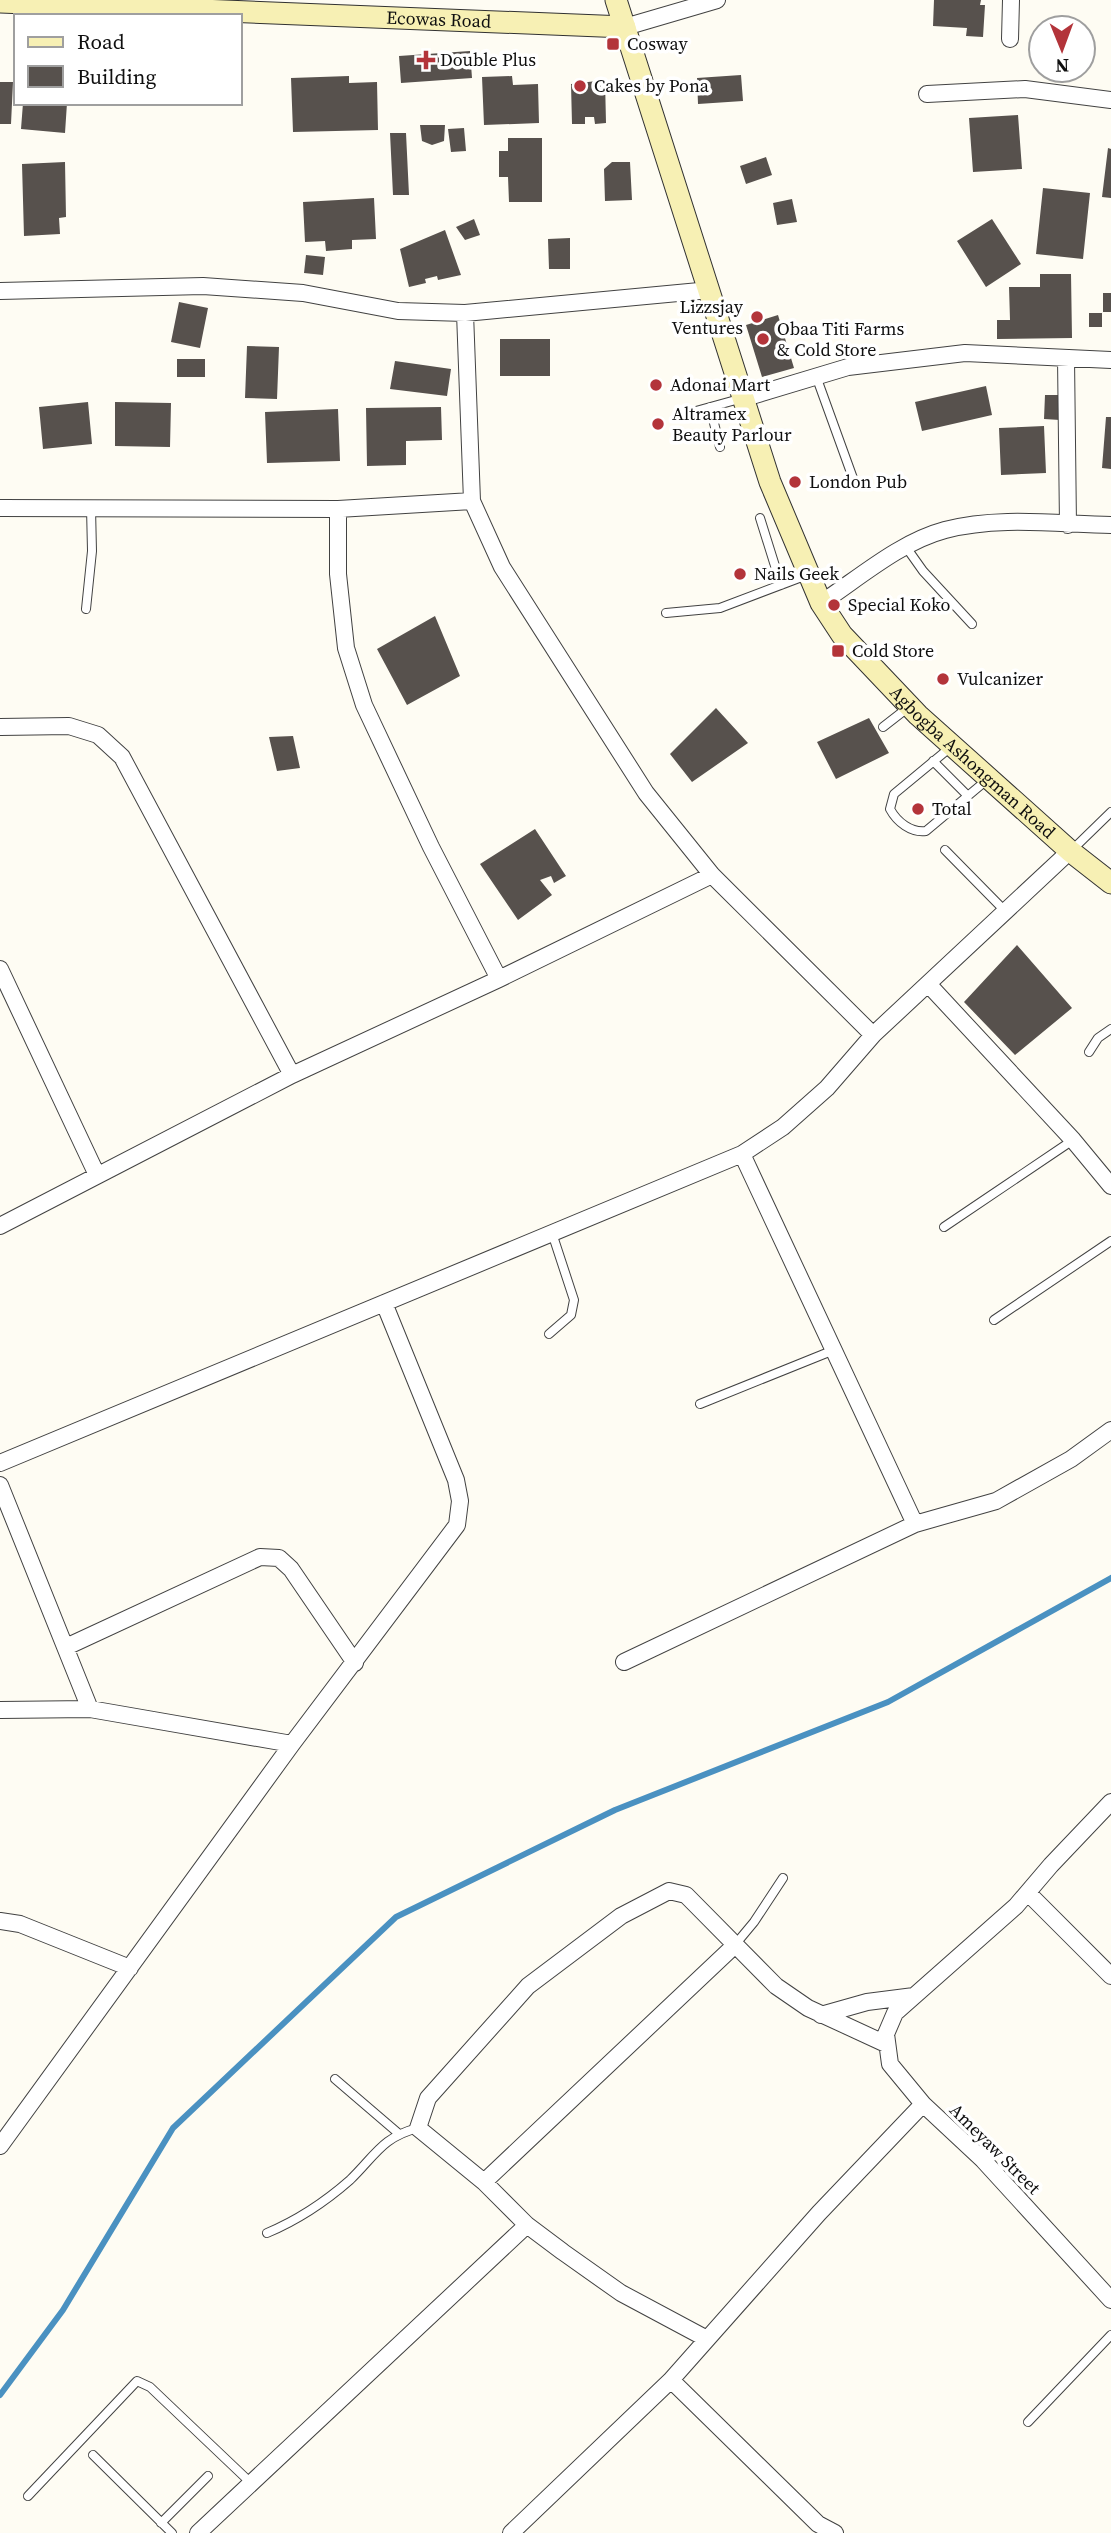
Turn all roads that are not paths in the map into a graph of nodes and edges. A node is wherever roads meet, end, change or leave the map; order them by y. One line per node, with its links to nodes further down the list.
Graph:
1 (616, 0): 7 (street, Agbogba Ashongman Road)
2 (717, 0): 7 (street)
3 (1011, 0): 8 (street)
4 (0, 2): 5 (street, Ecowas Road)
5 (162, 4): 6 (street, Ecowas Road)
6 (383, 9): 7 (street, Ecowas Road)
7 (625, 27): 11 (street, Agbogba Ashongman Road)
8 (1010, 39)
9 (927, 94): 10 (street)
10 (1111, 100)
11 (710, 290): 13 (street); 17 (street, Agbogba Ashongman Road)
12 (0, 291): 13 (street)
13 (465, 313): 22 (street)
14 (1066, 358): 15 (street); 16 (street); 27 (street)
15 (1111, 360)
16 (816, 376): 17 (street); 21 (lane)
17 (745, 398): 18 (lane); 30 (street, Agbogba Ashongman Road)
18 (709, 407): 19 (lane); 20 (lane)
19 (685, 414)
20 (720, 447)
21 (854, 481)
22 (472, 501): 25 (street); 46 (street)
23 (0, 508): 24 (street)
24 (91, 508): 25 (street); 33 (lane)
25 (338, 509): 50 (street)
26 (760, 518): 31 (lane)
27 (1068, 524): 28 (street); 29 (street)
28 (1111, 525)
29 (906, 547): 32 (street); 35 (lane)
30 (807, 575): 31 (lane); 32 (street, Agbogba Ashongman Road)
31 (781, 586): 34 (lane)
32 (821, 603): 36 (street, Agbogba Ashongman Road)
33 (86, 609)
34 (666, 613)
35 (972, 624)
36 (910, 706): 38 (lane); 39 (street, Agbogba Ashongman Road)
37 (0, 727): 55 (street)
38 (883, 727)
39 (952, 746): 40 (lane); 41 (street, Agbogba Ashongman Road)
40 (933, 761): 42 (lane); 42 (lane)
41 (989, 779): 42 (lane); 45 (street, Agbogba Ashongman Road)
42 (968, 796)
43 (1111, 812): 45 (lane)
44 (945, 850): 48 (lane)
45 (1070, 851): 47 (street, Agbogba Ashongman Road); 48 (street)
46 (712, 875): 50 (street); 53 (street)
47 (1111, 883)
48 (1006, 912): 51 (street)
49 (0, 968): 58 (street)
50 (499, 979): 55 (street)
51 (929, 985): 53 (street); 56 (street)
52 (1111, 1029): 54 (lane)
53 (873, 1035): 57 (street)
54 (1089, 1052)
55 (292, 1075): 58 (street)
56 (1073, 1140): 59 (street); 61 (lane)
57 (742, 1154): 62 (street); 67 (street)
58 (97, 1175): 60 (street)
59 (1111, 1186)
60 (0, 1226)
61 (944, 1227)
62 (552, 1233): 64 (street); 66 (lane)
63 (1111, 1241): 65 (lane)
64 (384, 1303): 70 (street); 75 (street)
65 (994, 1320)
66 (549, 1334)
67 (834, 1350): 68 (lane); 72 (street)
68 (700, 1404)
69 (1111, 1430): 72 (street)
70 (0, 1463)
71 (0, 1485): 73 (street)
72 (915, 1524): 74 (street)
73 (66, 1647): 75 (street); 76 (street)
74 (624, 1662)
75 (355, 1663): 78 (street)
76 (90, 1709): 77 (street); 78 (street)
77 (0, 1710)
78 (292, 1744): 84 (street)
79 (1111, 1802): 81 (street)
80 (783, 1878): 83 (lane)
81 (1028, 1893): 85 (street); 86 (street)
82 (0, 1921): 84 (street)
83 (734, 1946): 87 (street); 91 (street); 94 (street)
84 (131, 1968): 93 (street)
85 (1111, 1976)
86 (914, 1996): 87 (street); 88 (street)
87 (821, 2015): 88 (street)
88 (886, 2044): 90 (street, Ameyaw Street)
89 (335, 2079): 92 (lane)
90 (923, 2104): 97 (street, Ameyaw Street); 99 (street)
91 (418, 2128): 92 (lane); 94 (street)
92 (398, 2133): 96 (lane)
93 (0, 2146)
94 (484, 2182): 95 (street)
95 (527, 2225): 99 (street); 104 (street)
96 (267, 2233)
97 (1111, 2300)
98 (1111, 2335): 101 (lane)
99 (707, 2339): 100 (street)
100 (671, 2379): 107 (street); 110 (street)
101 (1028, 2422)
102 (93, 2455): 106 (lane)
103 (208, 2476): 106 (lane)
104 (252, 2484): 105 (lane); 109 (street)
105 (28, 2496)
106 (162, 2523): 108 (lane)
107 (813, 2528): 111 (street)
108 (172, 2533)
109 (198, 2533)
110 (511, 2533)
111 (835, 2533)

